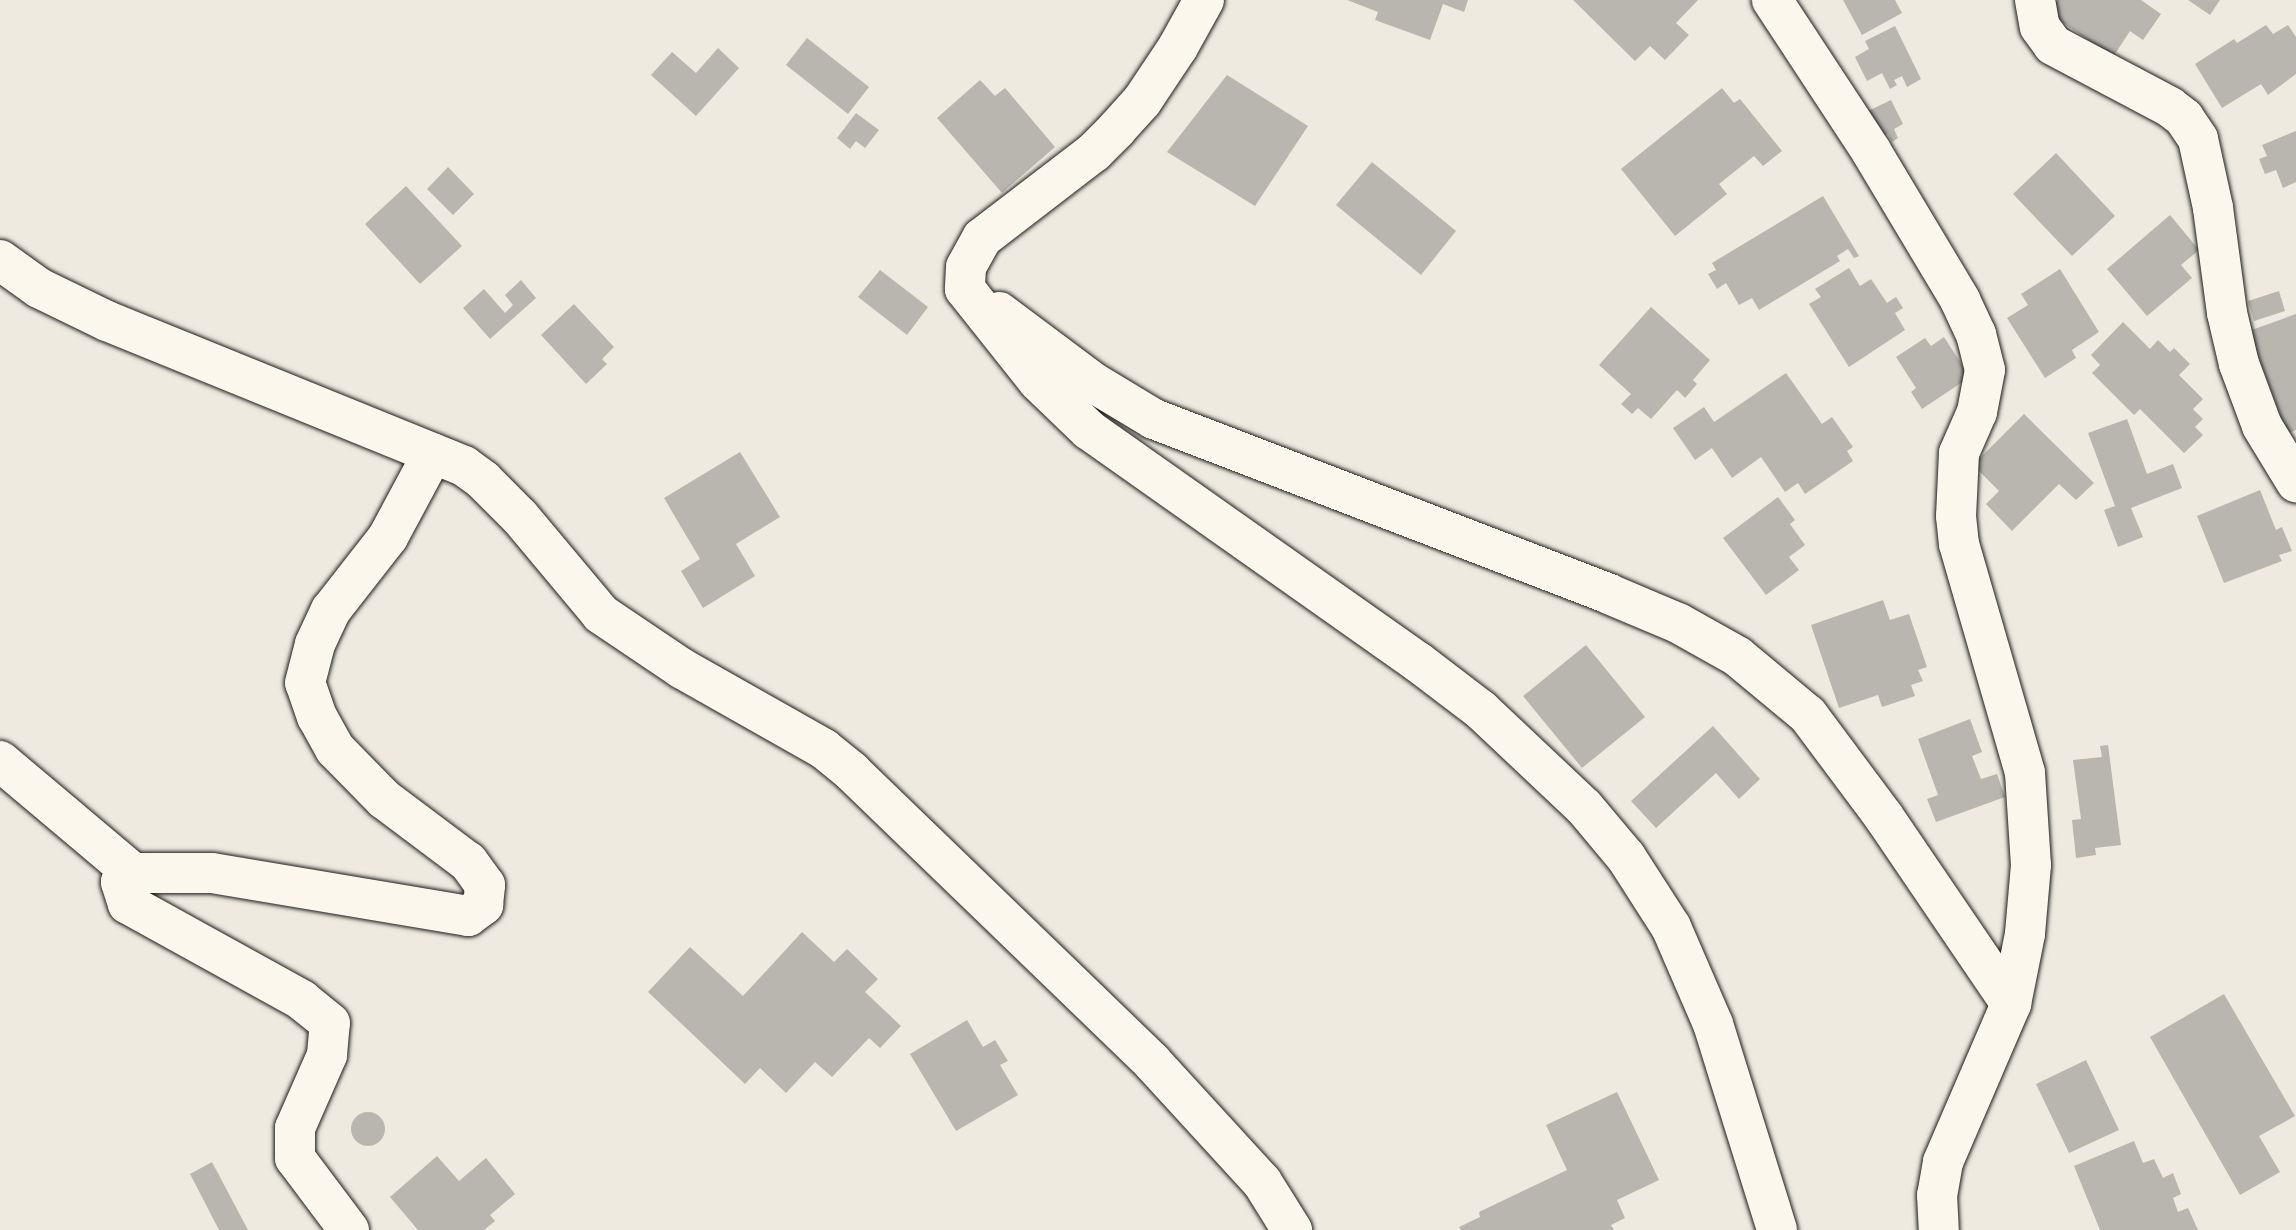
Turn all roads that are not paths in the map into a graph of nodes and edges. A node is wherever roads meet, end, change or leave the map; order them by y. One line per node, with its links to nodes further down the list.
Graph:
1 (1204, 0): 5 (street)
2 (1772, 0): 10 (street)
3 (2035, 0): 7 (street)
4 (0, 260): 6 (street)
5 (965, 289): 10 (street); 13 (street)
6 (433, 453): 9 (street); 12 (street)
7 (2296, 482)
8 (0, 761): 9 (street)
9 (133, 873): 11 (street)
10 (2011, 1004): 14 (street)
11 (349, 1230)
12 (1292, 1230)
13 (1777, 1230)
14 (1939, 1230)

